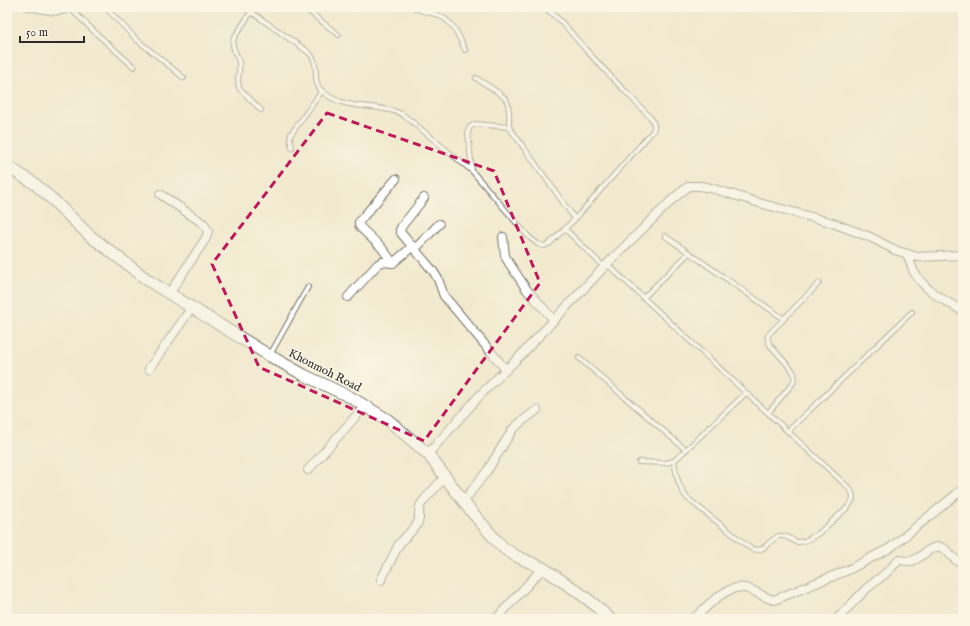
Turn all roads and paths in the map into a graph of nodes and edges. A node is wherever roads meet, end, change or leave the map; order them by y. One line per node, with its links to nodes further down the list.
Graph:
1 (25, 7): 7 (lane)
2 (105, 7): 12 (lane)
3 (244, 7): 8 (lane)
4 (303, 7): 9 (lane)
5 (413, 7): 10 (lane)
6 (543, 7): 23 (lane)
7 (72, 8): 11 (lane)
8 (251, 12): 14 (lane); 15 (lane)
9 (339, 35)
10 (465, 50)
11 (134, 67)
12 (184, 78)
13 (476, 78): 16 (lane)
14 (322, 91): 17 (lane); 19 (lane)
15 (261, 110)
16 (509, 126): 19 (lane); 23 (lane)
17 (292, 148)
18 (7, 166): 36 (main road, Khonmoh Road)
19 (472, 171): 25 (lane)
20 (396, 179): 32 (street)
21 (160, 194): 36 (street)
22 (424, 198): 28 (street)
23 (575, 219): 25 (lane)
24 (439, 224): 28 (street)
25 (565, 229): 33 (lane)
26 (665, 236): 29 (lane)
27 (503, 237): 43 (street)
28 (414, 247): 32 (street); 47 (street)
29 (689, 253): 38 (lane); 42 (lane)
30 (907, 254): 31 (street); 33 (street); 41 (street)
31 (963, 255)
32 (393, 262): 37 (street)
33 (606, 266): 38 (lane); 43 (street)
34 (819, 283): 42 (lane)
35 (308, 287): 44 (lane)
36 (169, 294): 39 (main road, Khonmoh Road)
37 (348, 297)
38 (643, 298): 48 (lane)
39 (192, 307): 44 (main road, Khonmoh Road); 46 (street)
40 (912, 312): 52 (lane)
41 (963, 312)
42 (784, 319): 51 (lane)
43 (554, 320): 47 (street)
44 (270, 356): 49 (main road, Khonmoh Road)
45 (578, 358): 53 (lane)
46 (149, 369)
47 (506, 370): 54 (street)
48 (746, 393): 51 (lane); 53 (lane)
49 (366, 406): 54 (main road, Khonmoh Road); 57 (street)
50 (538, 410): 60 (street)
51 (768, 413): 52 (lane)
52 (788, 431): 55 (lane)
53 (686, 450): 55 (lane)
54 (428, 454): 58 (main road, Khonmoh Road)
55 (674, 461): 56 (lane)
56 (639, 462)
57 (308, 470)
58 (445, 477): 60 (main road, Khonmoh Road); 65 (street)
59 (963, 489): 61 (street)
60 (463, 502): 64 (main road, Khonmoh Road)
61 (890, 548): 62 (street); 68 (street)
62 (898, 560): 63 (street); 69 (street)
63 (963, 563)
64 (543, 568): 66 (street); 67 (main road, Khonmoh Road)
65 (381, 580)
66 (496, 619)
67 (610, 619)
68 (693, 619)
69 (837, 619)

